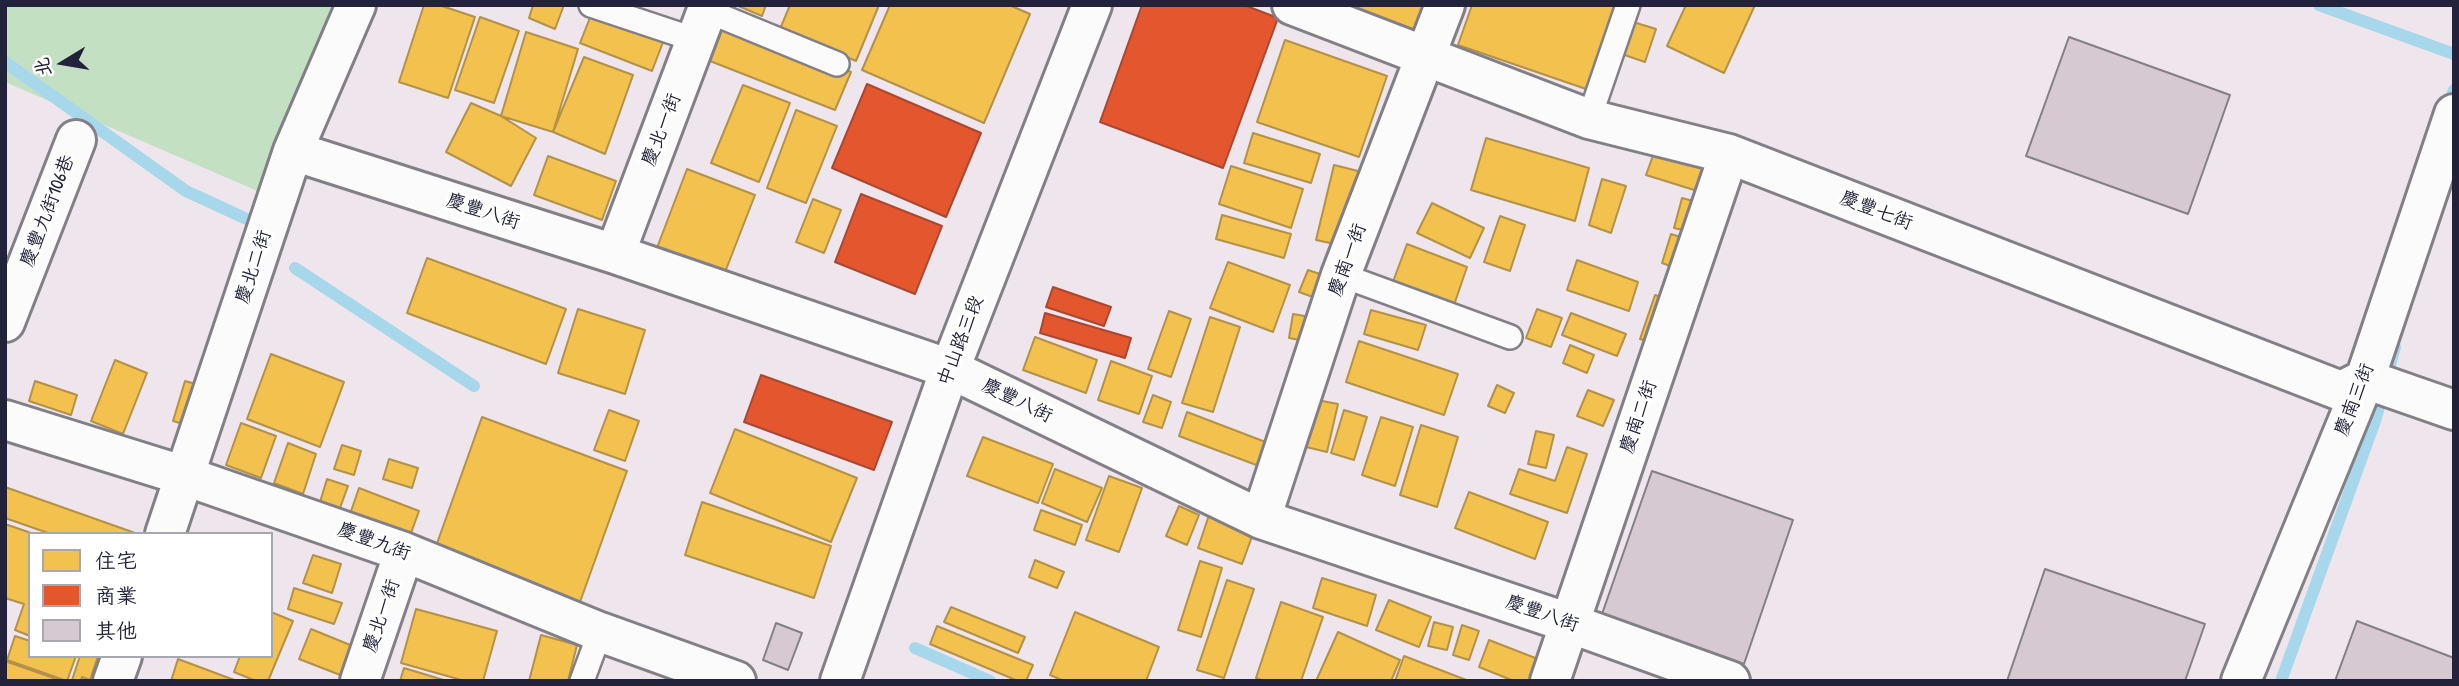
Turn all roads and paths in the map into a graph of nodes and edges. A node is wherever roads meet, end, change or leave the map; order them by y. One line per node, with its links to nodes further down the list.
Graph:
1 (356, 5): 13 (street, 慶北二街)
2 (592, 5): 7 (lane)
3 (1092, 5): 19 (street, 中山路三段)
4 (1292, 5): 8 (street, 慶豐七街)
5 (1445, 5): 8 (street, 慶南一街)
6 (1628, 5): 11 (lane)
7 (704, 19): 9 (lane); 15 (street, 慶北一街)
8 (1427, 55): 11 (street, 慶豐七街); 16 (street, 慶南一街)
9 (837, 64)
10 (2454, 114): 20 (street, 慶南三街)
11 (1589, 119): 14 (street, 慶豐七街)
12 (76, 140): 17 (street, 慶豐九街106巷)
13 (293, 151): 15 (street, 慶豐八街); 23 (street, 慶北二街)
14 (1730, 154): 20 (street, 慶豐七街); 27 (street, 慶南二街)
15 (615, 254): 19 (street, 慶豐八街)
16 (1341, 275): 18 (lane); 24 (street, 慶南一街)
17 (5, 322)
18 (1510, 337)
19 (950, 369): 24 (street, 慶豐八街); 34 (street, 中山路三段)
20 (2365, 379): 21 (street); 37 (street, 慶南三街)
21 (2454, 410)
22 (5, 421): 23 (street, 慶豐九街)
23 (185, 475): 25 (street, 慶北二街); 26 (street, 慶豐九街)
24 (1261, 519): 27 (street, 慶豐八街)
25 (165, 532)
26 (404, 552): 28 (street, 慶豐九街); 31 (street, 慶北一街)
27 (1569, 623): 35 (street, 慶南二街); 36 (street, 慶豐八街)
28 (600, 632): 32 (lane); 33 (street, 慶豐九街)
29 (121, 658): 30 (street)
30 (113, 681)
31 (360, 681)
32 (582, 681)
33 (736, 681)
34 (840, 681)
35 (1550, 681)
36 (1730, 681)
37 (2241, 681)

